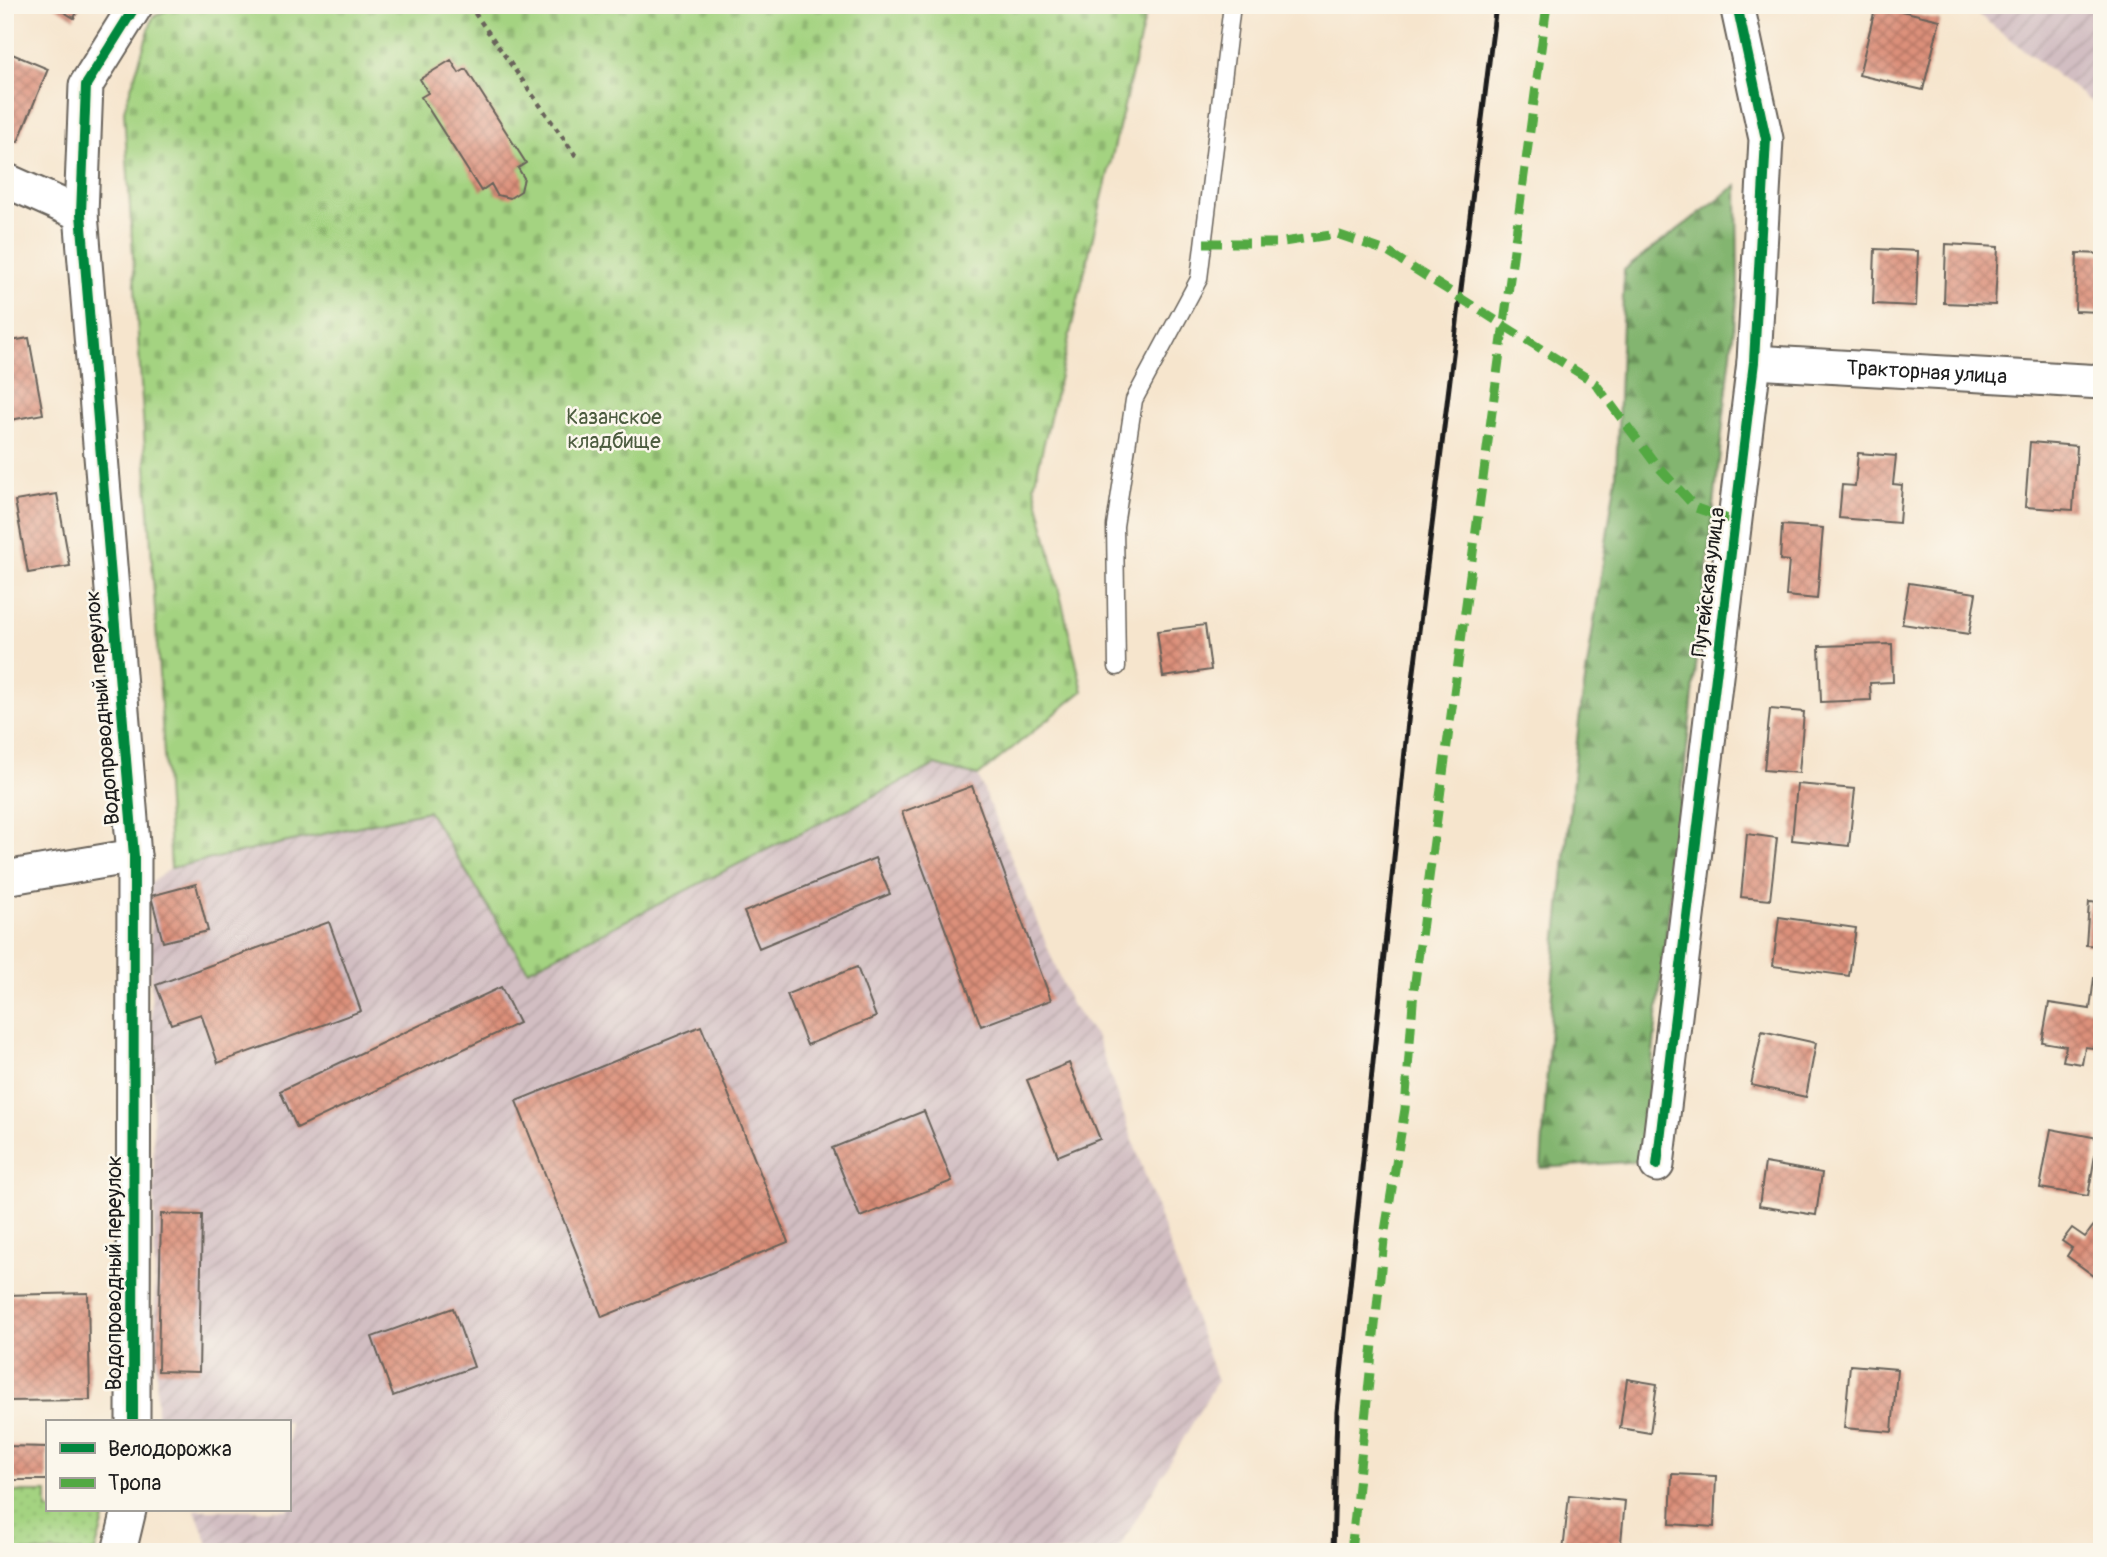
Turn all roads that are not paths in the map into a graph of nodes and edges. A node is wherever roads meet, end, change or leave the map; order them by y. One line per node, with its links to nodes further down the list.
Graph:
1 (136, 5): 5 (street, Водопроводный переулок)
2 (1232, 5): 8 (lane)
3 (1737, 5): 6 (street, Путейская улица)
4 (5, 180): 5 (street)
5 (81, 214): 9 (street, Водопроводный переулок)
6 (1754, 362): 7 (street, Тракторная улица); 11 (street, Путейская улица)
7 (2102, 382)
8 (1117, 667)
9 (134, 856): 10 (street); 12 (street, Водопроводный переулок)
10 (5, 878)
11 (1657, 1165)
12 (133, 1420)
13 (129, 1512): 14 (street)
14 (119, 1552)

